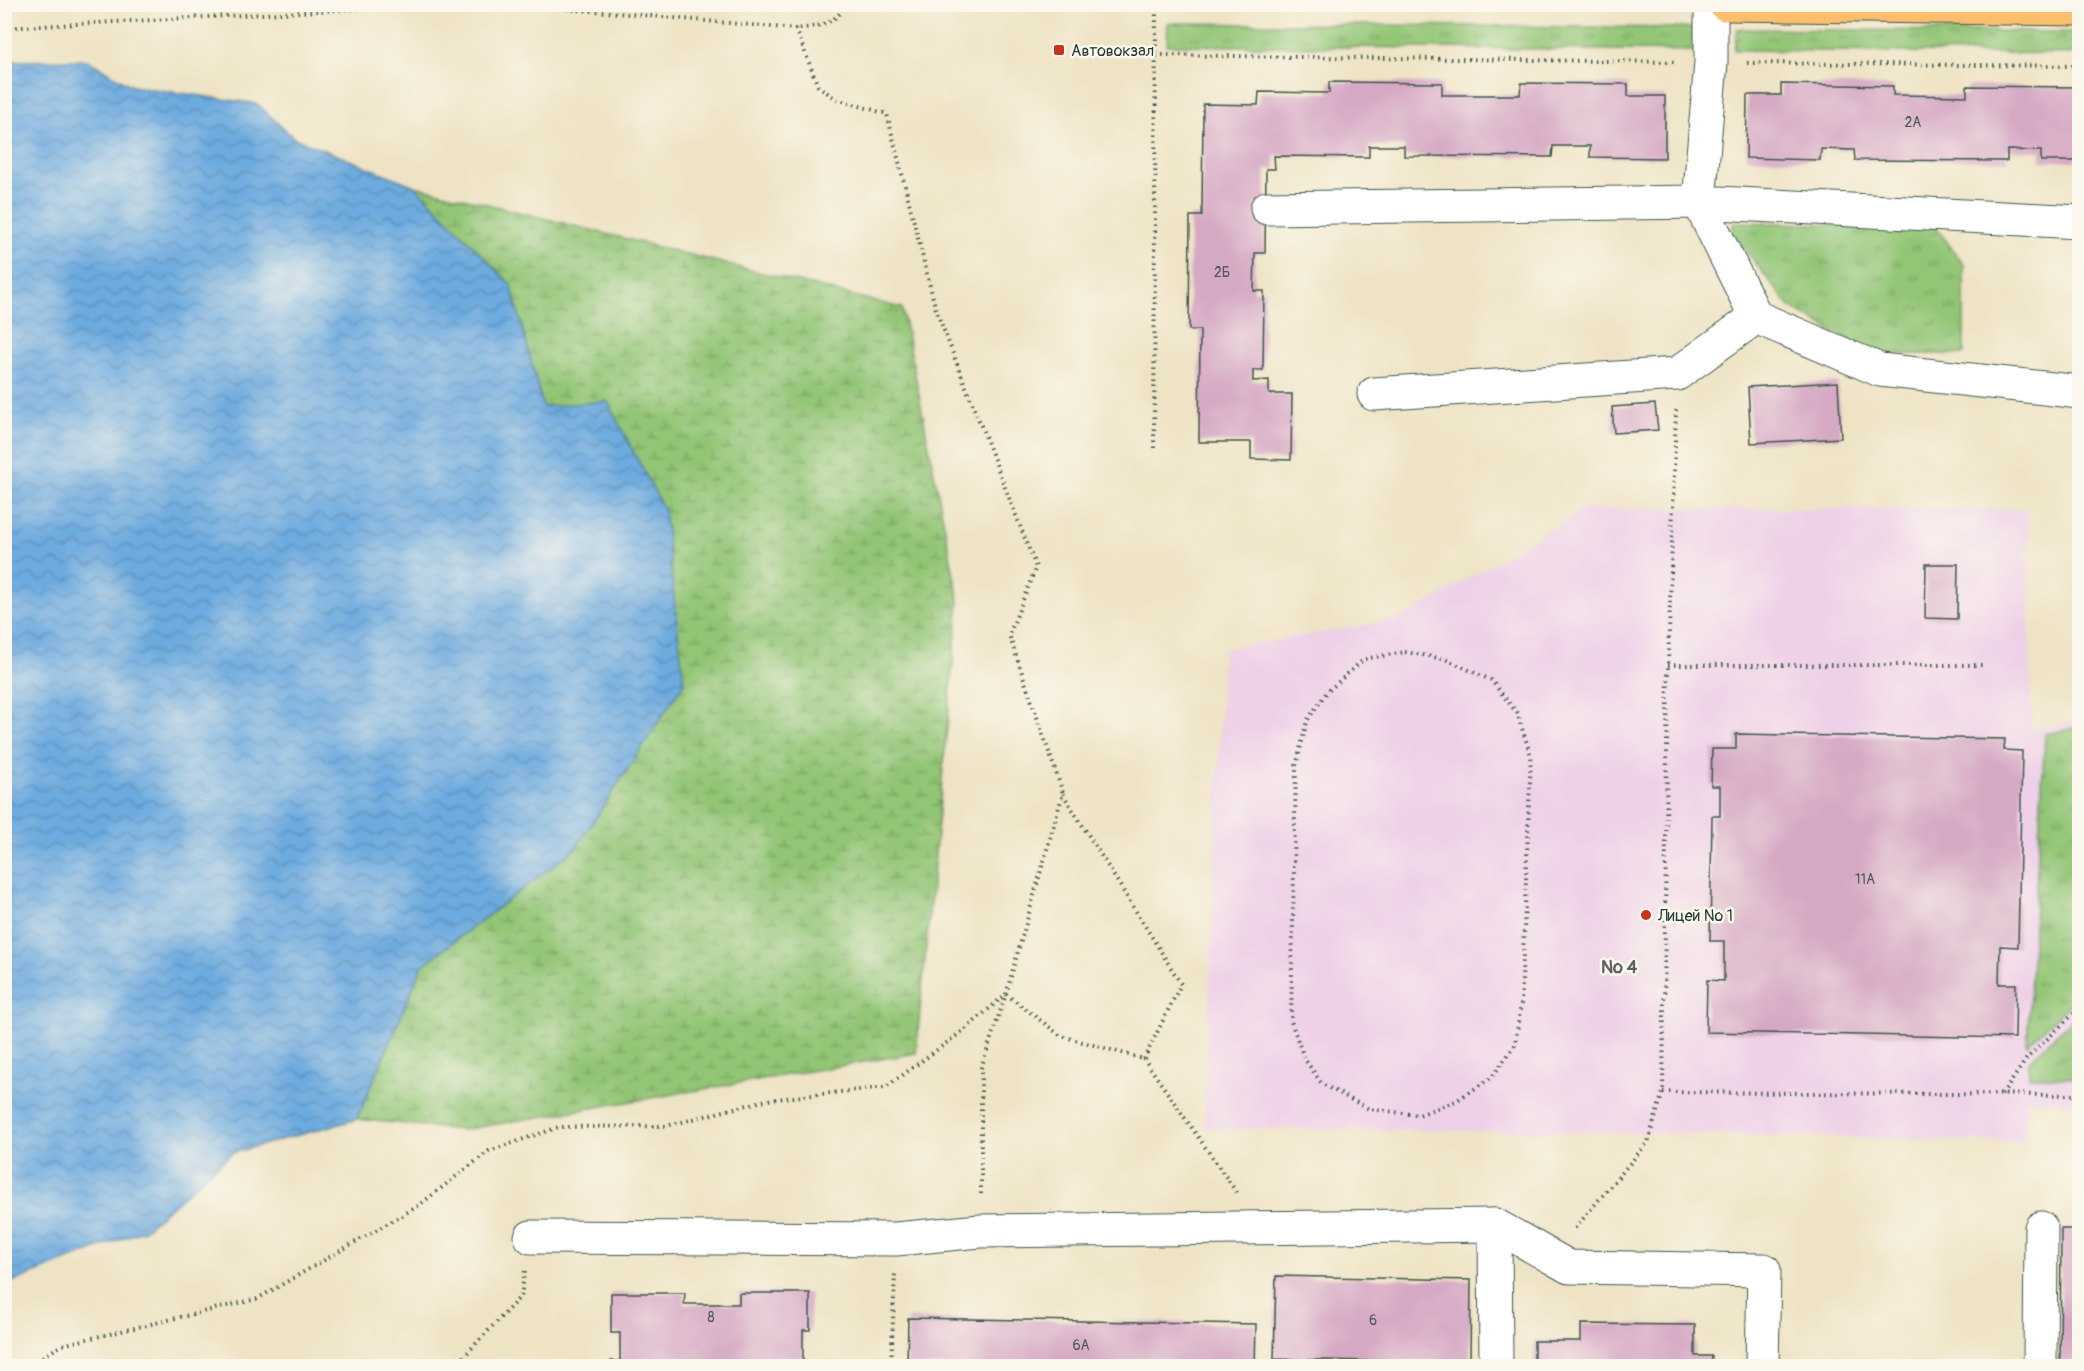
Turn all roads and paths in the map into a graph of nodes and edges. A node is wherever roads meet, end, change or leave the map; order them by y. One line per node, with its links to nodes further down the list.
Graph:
1 (448, 4): 8 (path)
2 (489, 4): 9 (path)
3 (845, 4): 9 (path)
4 (1156, 4): 10 (path)
5 (1711, 4): 11 (lane)
6 (1725, 4): 7 (main road)
7 (2079, 9)
8 (4, 28)
9 (796, 29): 24 (path)
10 (1156, 55): 11 (path); 20 (path)
11 (1711, 63): 12 (path); 13 (lane)
12 (2079, 66)
13 (1699, 202): 14 (lane); 15 (lane); 16 (lane)
14 (1267, 208)
15 (2079, 222)
16 (1756, 317): 17 (lane); 18 (lane)
17 (1677, 374): 19 (lane); 21 (path)
18 (2079, 392)
19 (1374, 393)
20 (1154, 448)
21 (1668, 665): 22 (path); 28 (path)
22 (1985, 665)
23 (1296, 766): 23 (path)
24 (1063, 793): 25 (path); 27 (path)
25 (1006, 994): 27 (path); 34 (path); 38 (path)
26 (2079, 1008): 29 (path)
27 (1144, 1059): 32 (path)
28 (1663, 1092): 29 (path); 37 (path)
29 (2002, 1095): 30 (path)
30 (2079, 1095)
31 (1495, 1225): 32 (lane); 37 (lane); 41 (lane)
32 (1237, 1227): 34 (lane)
33 (2041, 1228): 43 (lane)
34 (980, 1231): 36 (lane)
35 (531, 1237): 36 (lane); 39 (path)
36 (897, 1239): 40 (path)
37 (1569, 1267): 42 (lane)
38 (27, 1366)
39 (455, 1366)
40 (891, 1366)
41 (1496, 1366)
42 (1762, 1366)
43 (2040, 1366)

